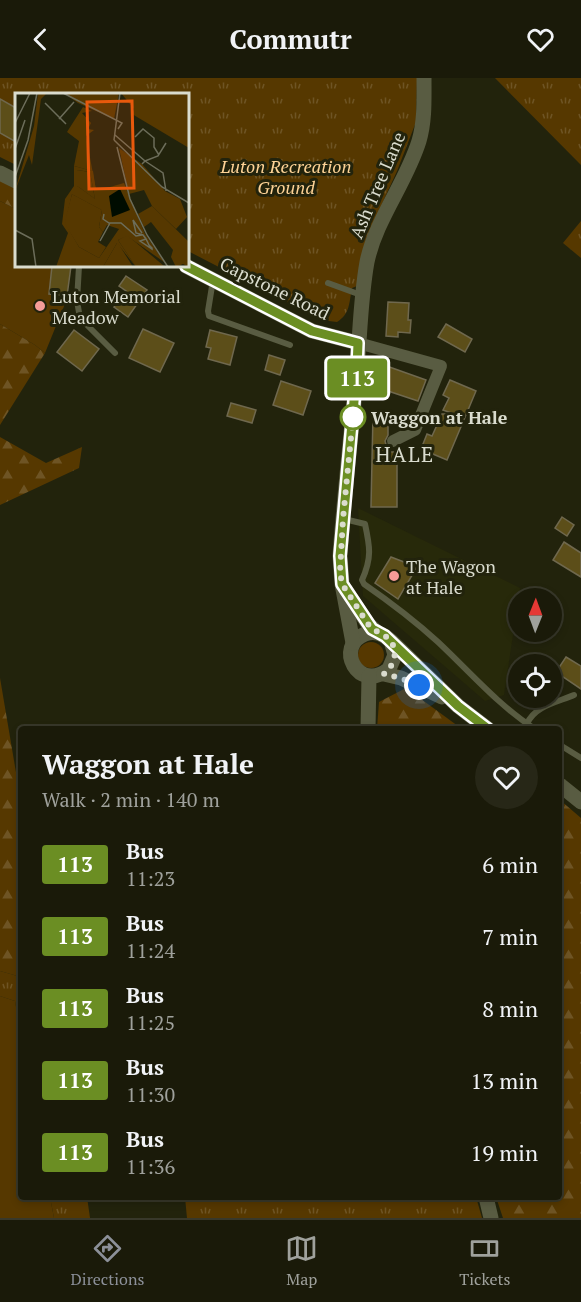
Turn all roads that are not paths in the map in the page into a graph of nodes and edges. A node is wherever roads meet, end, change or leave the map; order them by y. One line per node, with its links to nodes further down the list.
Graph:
1 (424, 78): 8 (street, Ash Tree Lane)
2 (0, 173): 3 (street)
3 (15, 180)
4 (79, 267): 11 (lane)
5 (188, 267): 6 (street, Capstone Road)
6 (213, 280): 9 (street, Capstone Road); 10 (lane)
7 (328, 283): 8 (lane)
8 (362, 295): 9 (street, Ash Tree Lane)
9 (358, 343): 12 (street); 13 (street)
10 (291, 345)
11 (115, 353)
12 (393, 441)
13 (343, 519): 14 (street); 20 (lane)
14 (342, 584): 15 (street); 16 (street)
15 (384, 637): 16 (street); 17 (street); 19 (street)
16 (353, 644): 17 (street)
17 (376, 675): 19 (street); 21 (street)
18 (574, 695): 20 (lane)
19 (458, 706): 22 (street)
20 (527, 724): 23 (lane)
21 (368, 726)
22 (484, 726)
23 (530, 726)
24 (562, 746): 25 (lane)
25 (581, 758)
26 (562, 787): 27 (street)
27 (581, 802)
28 (487, 1200): 29 (street)
29 (491, 1218)

